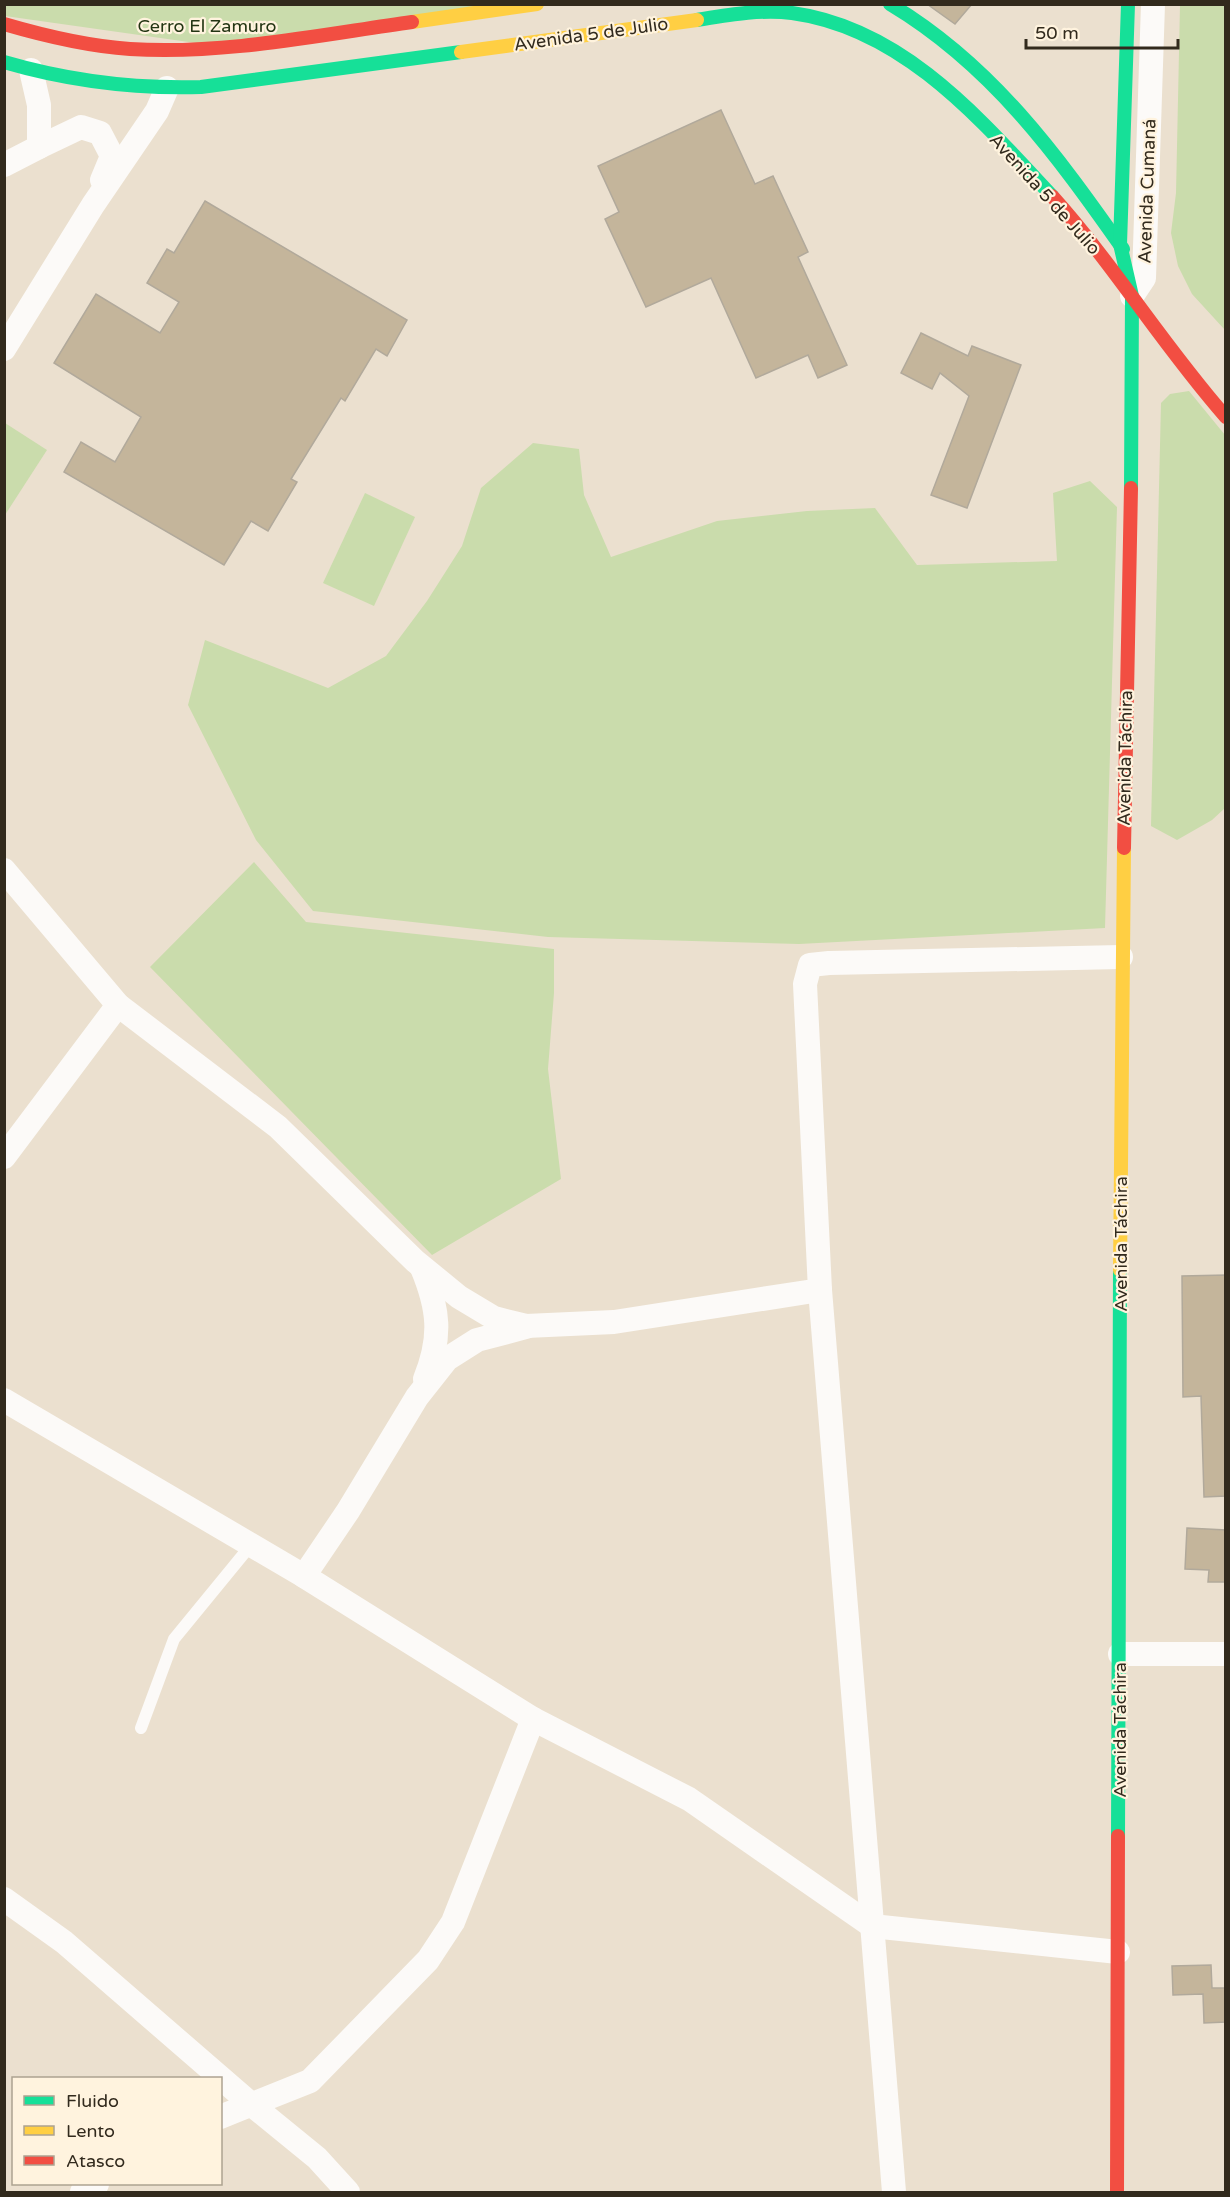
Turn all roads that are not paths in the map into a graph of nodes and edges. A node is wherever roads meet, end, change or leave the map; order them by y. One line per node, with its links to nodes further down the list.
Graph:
1 (537, 4): 6 (street, Avenida 5 de Julio)
2 (890, 4): 7 (street, Avenida 5 de Julio)
3 (915, 4): 7 (street)
4 (1128, 4): 14 (street, Avenida Cumaná)
5 (1154, 4): 15 (street, Avenida Cumaná)
6 (4, 24)
7 (927, 26): 14 (street, Avenida 5 de Julio)
8 (4, 62): 9 (street, Avenida 5 de Julio)
9 (31, 70): 10 (street, Avenida 5 de Julio); 11 (street)
10 (167, 88): 13 (street); 15 (street, Avenida 5 de Julio)
11 (39, 147): 12 (street); 13 (street)
12 (4, 165)
13 (93, 205): 16 (street)
14 (1120, 244): 15 (street, Avenida Cumaná); 15 (street, Avenida 5 de Julio)
15 (1142, 287): 17 (street, Avenida 5 de Julio); 19 (street, Avenida Táchira)
16 (4, 349)
17 (1226, 417)
18 (4, 870): 20 (street)
19 (1121, 957): 23 (street); 29 (street, Avenida Táchira)
20 (117, 1005): 21 (street); 22 (street)
21 (4, 1157)
22 (421, 1266): 24 (street); 25 (street)
23 (820, 1290): 24 (street); 34 (street)
24 (526, 1326): 25 (street)
25 (417, 1397): 28 (street)
26 (4, 1400): 27 (street)
27 (251, 1545): 28 (street); 32 (lane)
28 (304, 1576): 31 (street)
29 (1120, 1654): 30 (street); 35 (street, Avenida Táchira)
30 (1226, 1654)
31 (533, 1719): 34 (street); 38 (street)
32 (141, 1728)
33 (4, 1899): 36 (street)
34 (872, 1926): 35 (street); 43 (street)
35 (1119, 1952): 44 (street, Avenida Táchira)
36 (220, 2077)
37 (222, 2079): 38 (street)
38 (252, 2105): 39 (street); 42 (street)
39 (222, 2116)
40 (95, 2185): 41 (street)
41 (82, 2193)
42 (348, 2193)
43 (894, 2193)
44 (1117, 2193)

